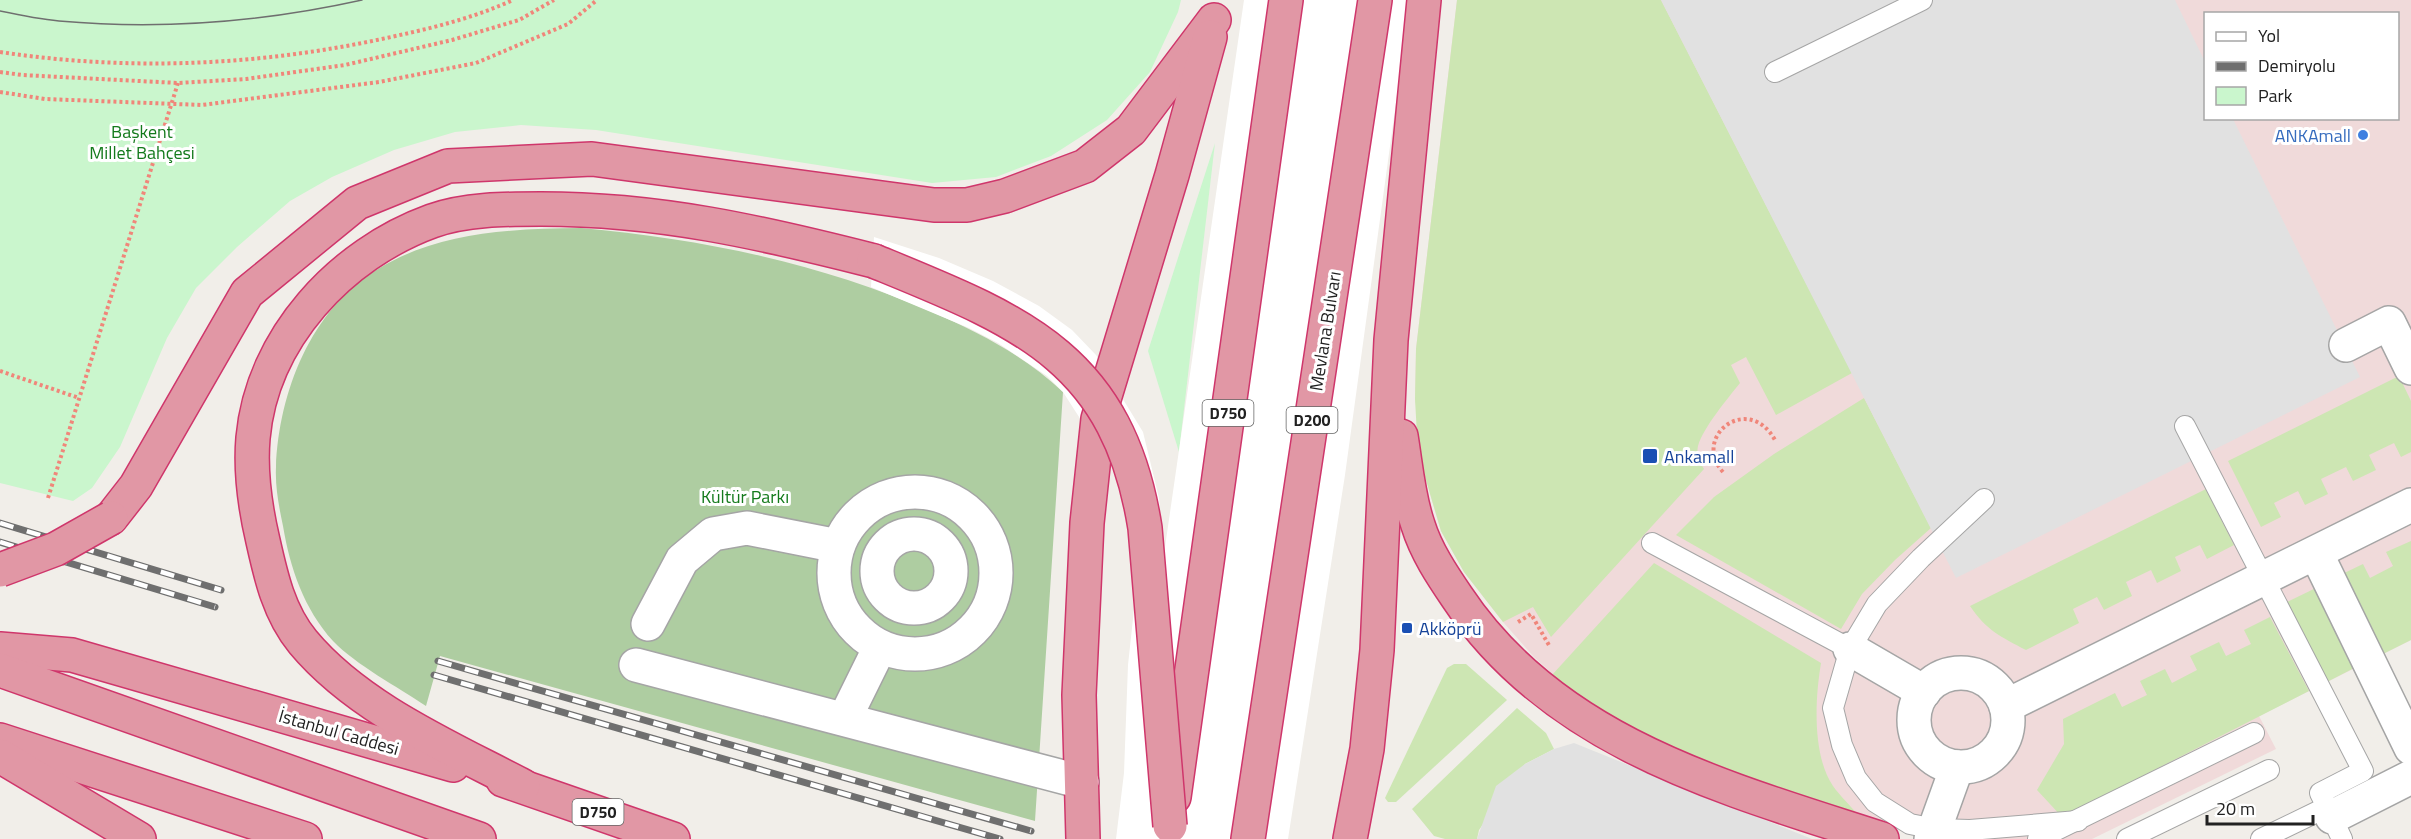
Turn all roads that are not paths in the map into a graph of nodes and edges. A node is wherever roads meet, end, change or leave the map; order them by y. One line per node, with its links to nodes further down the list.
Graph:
1 (1286, 0): 44 (highway, D750, bridge)
2 (1375, 0): 52 (highway, Mevlana Bulvarı / D200)
3 (1424, 0): 7 (highway)
4 (1922, 0): 6 (lane)
5 (1217, 10): 19 (highway, bridge); 40 (highway)
6 (1774, 72)
7 (1391, 340): 53 (highway); 54 (highway)
8 (2346, 345): 9 (street)
9 (2411, 368)
10 (2185, 426): 20 (lane)
11 (1984, 499): 27 (lane)
12 (952, 501): 14 (street); 15 (street); 23 (street)
13 (2411, 505): 18 (street)
14 (843, 537): 17 (street); 24 (street); 25 (street)
15 (933, 539): 17 (street); 21 (street)
16 (1652, 543): 27 (lane)
17 (882, 551): 22 (street)
18 (2316, 554): 20 (street); 35 (street)
19 (0, 570)
20 (2264, 578): 31 (street); 43 (lane)
21 (945, 591): 22 (street); 23 (street)
22 (898, 606): 25 (street)
23 (983, 619): 25 (street)
24 (648, 624)
25 (875, 644): 32 (street)
26 (0, 650): 41 (highway, İstanbul Caddesi)
27 (1850, 650): 30 (street); 45 (lane)
28 (636, 665): 32 (street)
29 (0, 670): 48 (highway)
30 (1924, 692): 31 (street); 37 (street)
31 (2006, 706): 37 (street)
32 (845, 718): 40 (street)
33 (2254, 733): 42 (lane)
34 (0, 740): 47 (highway)
35 (2411, 748)
36 (0, 756): 46 (highway)
37 (1957, 767): 45 (street)
38 (2269, 771): 56 (lane)
39 (2411, 777): 43 (street)
40 (1082, 782): 50 (highway); 51 (highway)
41 (524, 786): 44 (highway, bridge); 49 (highway, İstanbul Caddesi / D750)
42 (2078, 821): 45 (lane); 55 (lane)
43 (2333, 821): 57 (lane)
44 (1170, 833)
45 (1933, 834)
46 (139, 839)
47 (305, 839)
48 (479, 839)
49 (672, 839)
50 (1083, 839)
51 (1095, 839)
52 (1248, 839)
53 (1350, 839)
54 (1882, 839)
55 (2038, 839)
56 (2127, 839)
57 (2261, 839)

